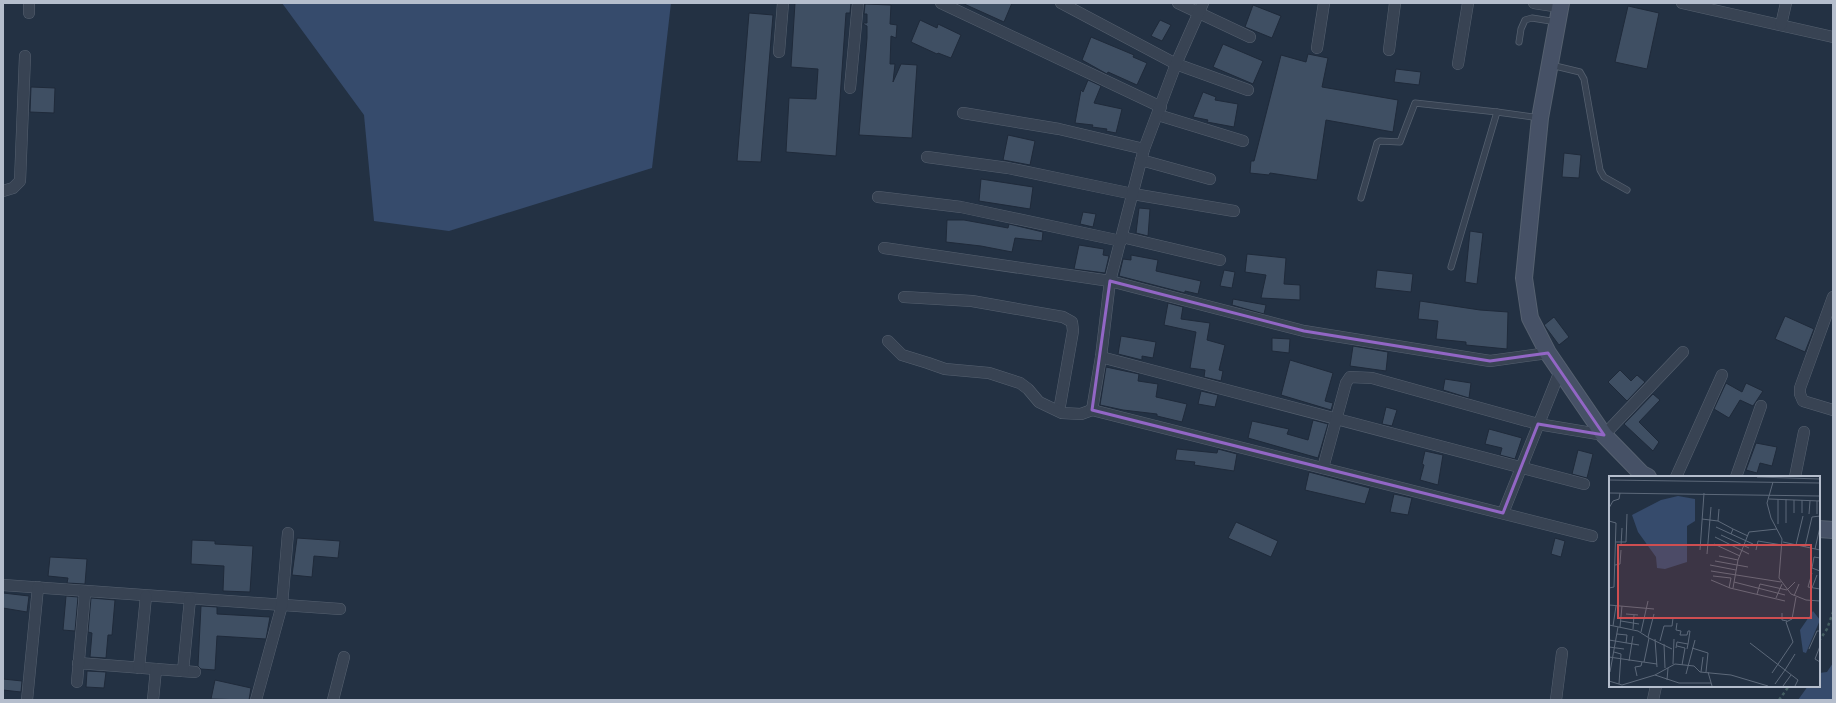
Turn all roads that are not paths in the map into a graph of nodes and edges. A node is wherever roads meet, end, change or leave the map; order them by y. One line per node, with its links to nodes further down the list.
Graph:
1 (783, 3): 21 (street)
2 (858, 3): 26 (street)
3 (941, 3): 28 (street)
4 (1061, 3): 23 (street)
5 (1178, 3): 13 (street)
6 (1324, 3): 19 (street)
7 (1395, 3): 20 (street)
8 (1468, 3): 24 (street)
9 (1534, 3): 14 (street)
10 (1682, 3): 12 (street)
11 (1786, 3): 15 (street)
12 (1696, 4): 15 (street)
13 (1201, 8): 17 (street); 23 (street)
14 (1559, 11): 18 (lane); 25 (street)
15 (1781, 25): 16 (street)
16 (1833, 36)
17 (1250, 37)
18 (1519, 42)
19 (1317, 48)
20 (1389, 50)
21 (779, 52)
22 (25, 56): 38 (street)
23 (1176, 64): 27 (street); 28 (street)
24 (1458, 64)
25 (1549, 65): 31 (street); 37 (lane)
26 (850, 88)
27 (1248, 90)
28 (1159, 111): 32 (street); 33 (street)
29 (1497, 112): 31 (lane); 41 (lane); 46 (lane)
30 (963, 113): 33 (street)
31 (1540, 118): 52 (street)
32 (1243, 141)
33 (1144, 148): 35 (street)
34 (926, 156): 39 (street)
35 (1141, 160): 36 (street); 39 (street)
36 (1210, 179)
37 (1627, 190)
38 (3, 191)
39 (1133, 194): 42 (street); 43 (street)
40 (878, 196): 43 (street)
41 (1361, 198)
42 (1234, 211)
43 (1121, 239): 45 (street); 47 (street)
44 (884, 248): 47 (street)
45 (1220, 260)
46 (1451, 267)
47 (1110, 281): 52 (street); 53 (street)
48 (904, 297): 59 (street)
49 (1833, 297): 58 (street)
50 (888, 341): 59 (street)
51 (1683, 352): 63 (street)
52 (1548, 353): 54 (street)
53 (1101, 357): 57 (street); 60 (street)
54 (1560, 371): 61 (street); 63 (street)
55 (1722, 375): 67 (street)
56 (1760, 406): 68 (street)
57 (1092, 410): 59 (street); 64 (street)
58 (1833, 410)
59 (1059, 411)
60 (1336, 419): 61 (street); 64 (street); 65 (street)
61 (1538, 424): 63 (street); 65 (street)
62 (1804, 432): 69 (street)
63 (1604, 435): 66 (street)
64 (1323, 468): 71 (street)
65 (1521, 468): 70 (street); 71 (street)
66 (1646, 476)
67 (1676, 476)
68 (1736, 476)
69 (1795, 476)
70 (1584, 484)
71 (1503, 513): 75 (street)
72 (1820, 529): 73 (street)
73 (1833, 530)
74 (288, 533): 81 (street)
75 (1592, 536)
76 (3, 585): 77 (street)
77 (38, 587): 78 (street); 92 (street)
78 (85, 592): 79 (street); 85 (street)
79 (146, 596): 80 (street); 86 (street)
80 (190, 599): 81 (street); 88 (street)
81 (282, 605): 82 (street); 94 (street)
82 (340, 609)
83 (1562, 653): 96 (street)
84 (344, 657): 95 (street)
85 (78, 662): 86 (street); 90 (street)
86 (139, 668): 87 (street)
87 (156, 669): 88 (street); 93 (street)
88 (183, 671): 89 (street)
89 (195, 672)
90 (76, 682)
91 (1656, 687): 97 (street)
92 (27, 700)
93 (153, 700)
94 (256, 700)
95 (333, 700)
96 (1556, 700)
97 (1653, 700)

